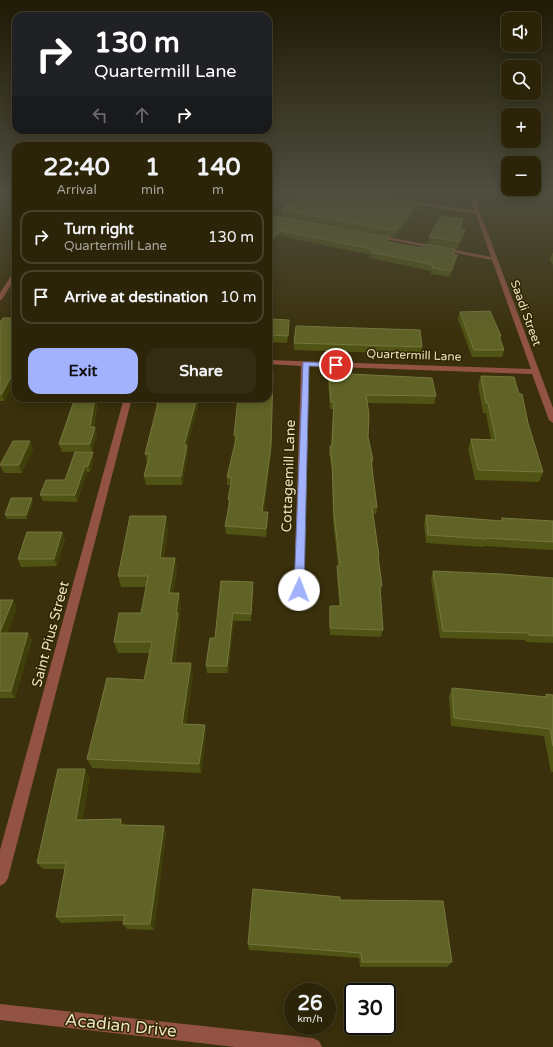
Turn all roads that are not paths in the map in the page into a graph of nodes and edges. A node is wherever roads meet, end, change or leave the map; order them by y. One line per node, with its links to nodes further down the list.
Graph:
1 (391, 240): 3 (street)
2 (487, 240): 3 (street, Saadi Street)
3 (494, 259): 8 (street, Saadi Street)
4 (12, 278): 5 (street)
5 (0, 298)
6 (272, 362): 7 (street, Quartermill Lane)
7 (305, 364): 8 (street, Quartermill Lane); 11 (street, Cottagemill Lane)
8 (535, 372): 10 (street, Saadi Street)
9 (127, 402): 12 (street, Saint Pius Street)
10 (553, 420)
11 (299, 590)
12 (0, 878)
13 (0, 1012): 14 (street, Acadian Drive)
14 (313, 1047)

